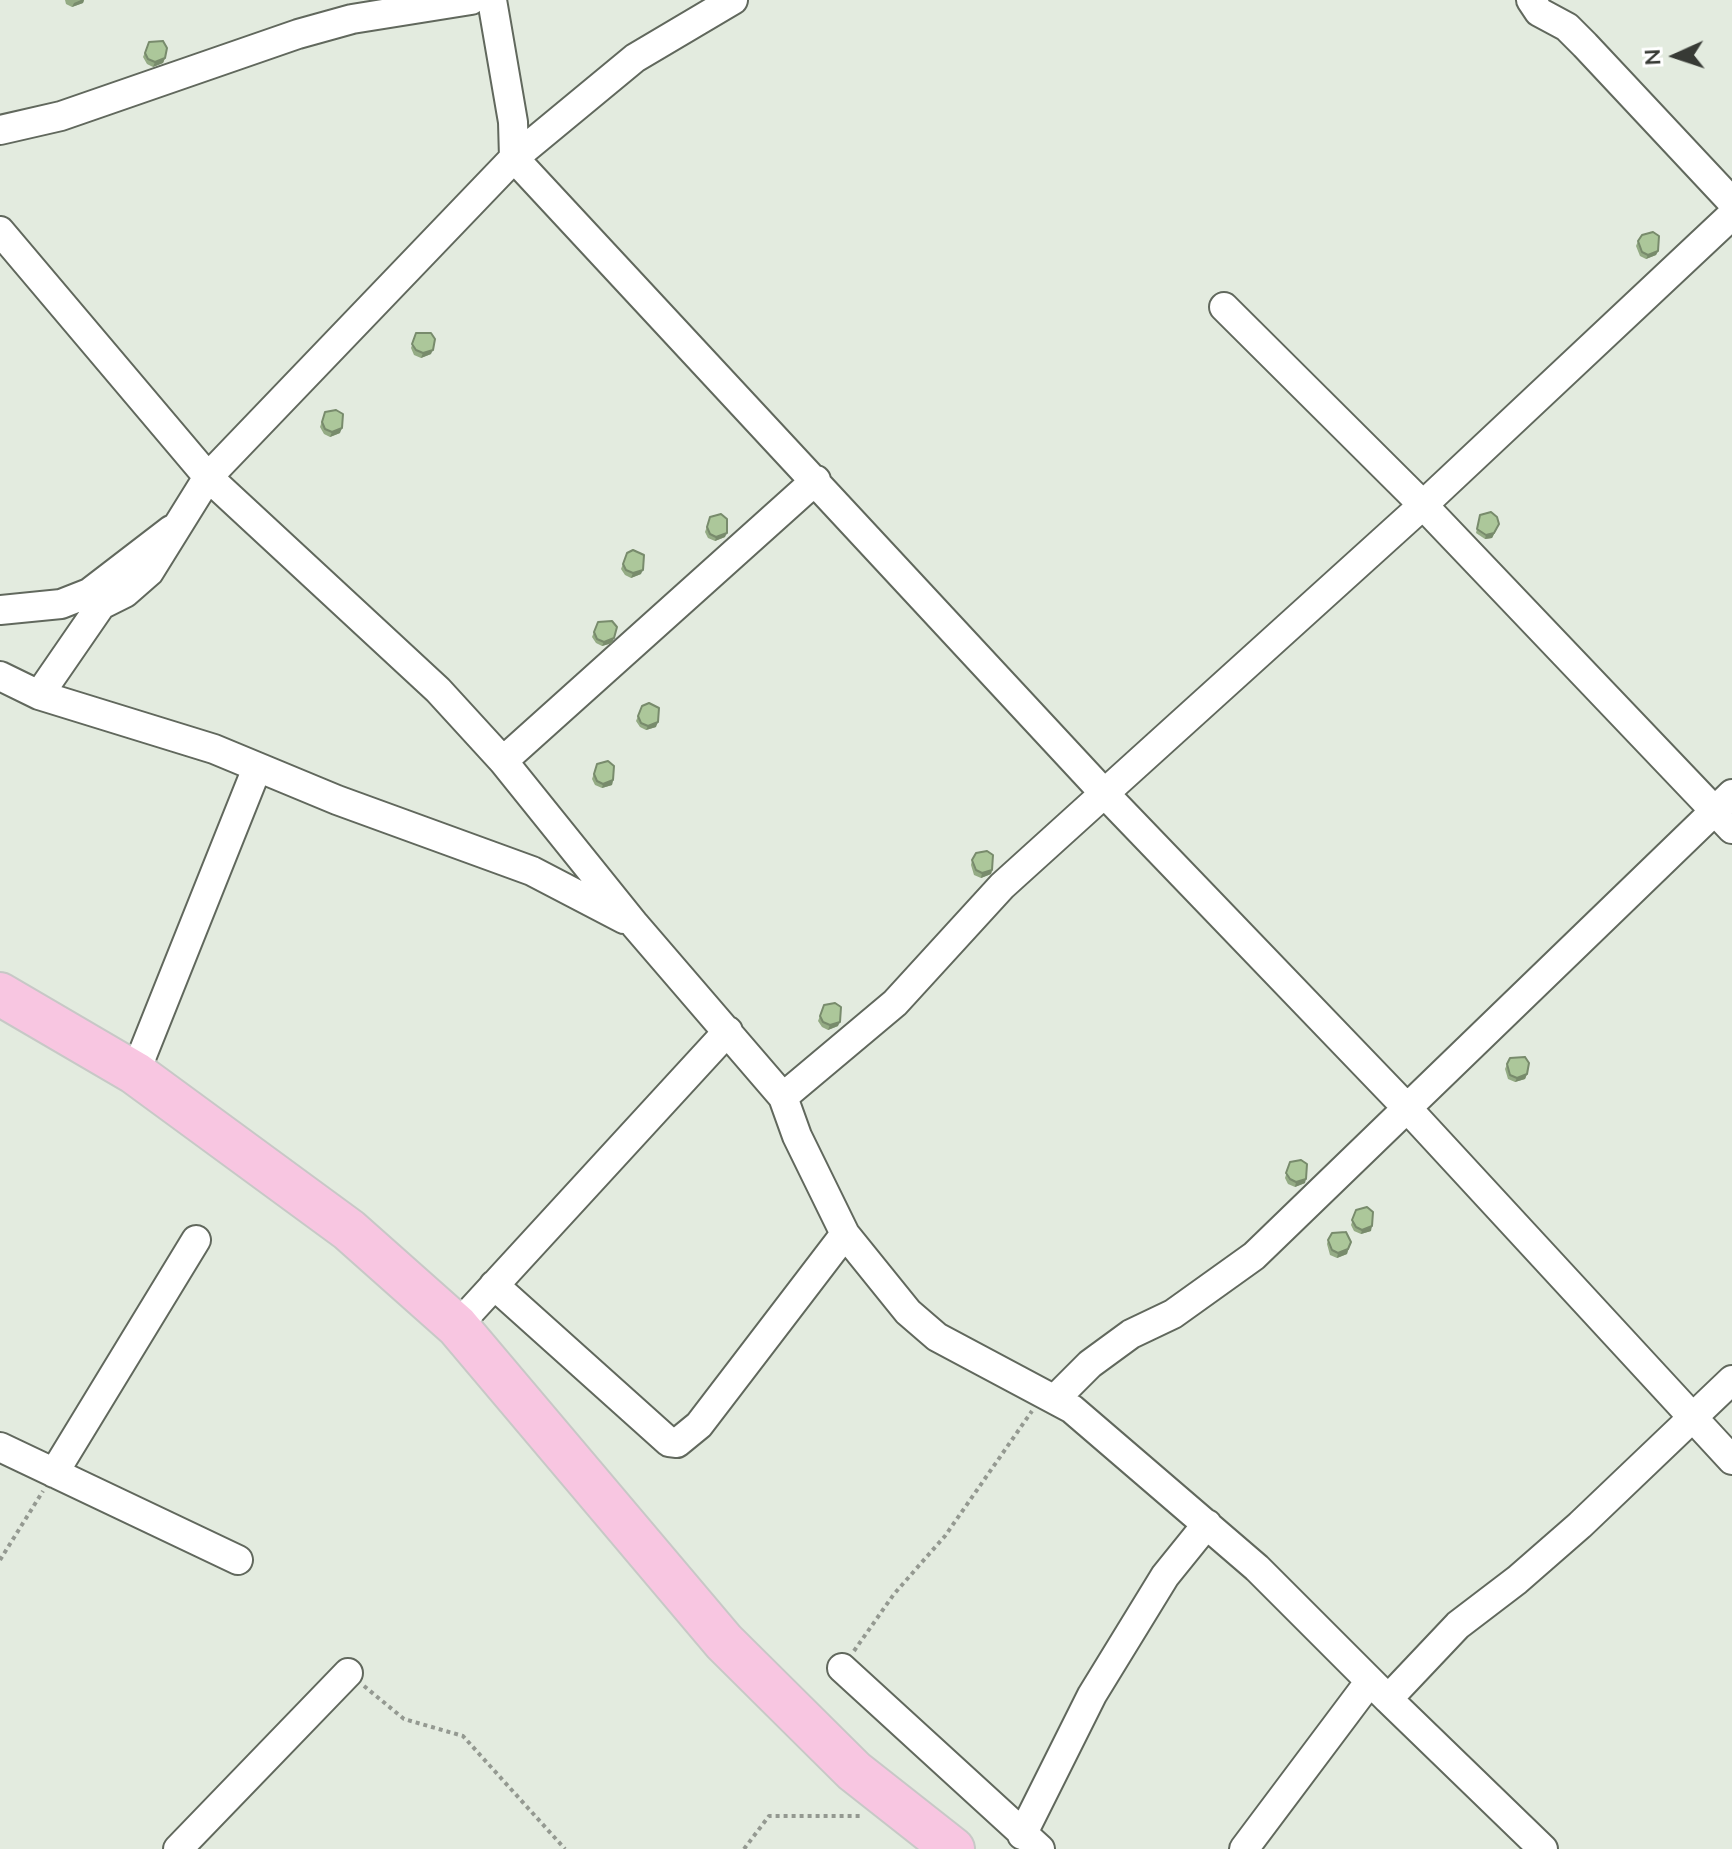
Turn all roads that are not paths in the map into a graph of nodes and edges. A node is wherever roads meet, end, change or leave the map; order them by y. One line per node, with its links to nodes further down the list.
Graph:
1 (471, 0): 5 (street)
2 (492, 0): 6 (street)
3 (733, 0): 6 (street)
4 (1531, 0): 7 (street)
5 (0, 130)
6 (514, 158): 11 (street); 12 (street)
7 (1732, 202)
8 (1732, 215): 13 (street)
9 (0, 231): 11 (street)
10 (1224, 307): 13 (street)
11 (208, 477): 14 (street); 18 (street)
12 (816, 480): 18 (street); 20 (street)
13 (1423, 505): 20 (street); 21 (street)
14 (95, 599): 15 (street); 17 (street)
15 (0, 610)
16 (0, 676): 17 (street)
17 (39, 695): 19 (street)
18 (503, 761): 22 (street)
19 (257, 768): 22 (street); 25 (street)
20 (1105, 794): 26 (street); 27 (street)
21 (1726, 811): 27 (street)
22 (635, 925): 24 (street)
23 (0, 994): 25 (highway)
24 (728, 1031): 26 (street); 30 (street)
25 (135, 1073): 31 (highway)
26 (783, 1097): 28 (street)
27 (1407, 1108): 33 (street); 34 (street)
28 (845, 1234): 30 (street); 33 (street)
29 (196, 1240): 37 (street)
30 (494, 1285): 31 (street)
31 (457, 1326): 45 (highway)
32 (1732, 1380): 34 (street)
33 (1050, 1396): 38 (street)
34 (1691, 1418): 36 (street); 42 (street)
35 (0, 1447): 37 (street)
36 (1732, 1460)
37 (54, 1473): 39 (street)
38 (1207, 1524): 42 (street); 43 (street)
39 (238, 1560)
40 (842, 1668): 43 (street)
41 (348, 1673): 44 (street)
42 (1379, 1690): 46 (street); 47 (street)
43 (1031, 1842)
44 (178, 1849)
45 (953, 1849)
46 (1244, 1849)
47 (1541, 1849)

